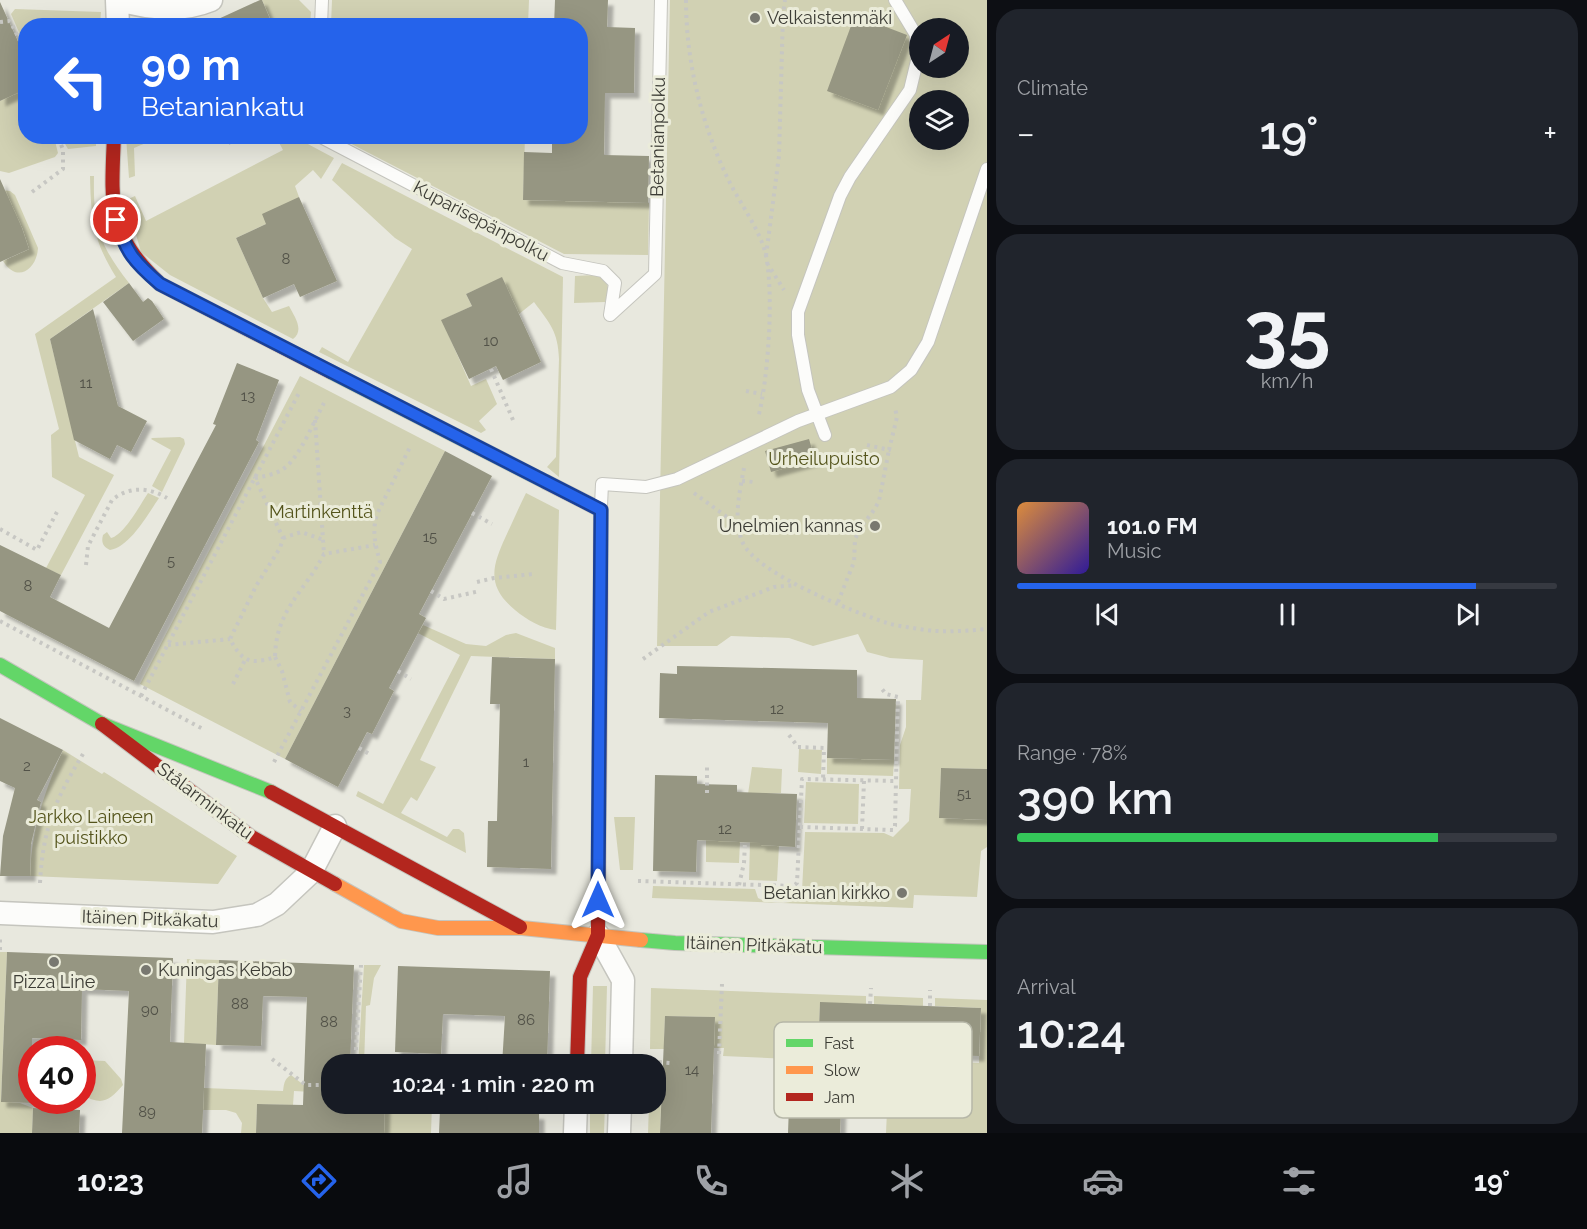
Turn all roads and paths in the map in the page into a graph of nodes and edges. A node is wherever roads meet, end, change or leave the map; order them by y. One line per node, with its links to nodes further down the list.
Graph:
1 (119, 0): 2 (street); 8 (street)
2 (211, 0)
3 (322, 0): 9 (lane)
4 (662, 0): 19 (lane, Betanianpolku)
5 (686, 0): 17 (path)
6 (785, 0): 17 (path)
7 (895, 0): 18 (lane)
8 (118, 18)
9 (321, 18)
10 (0, 22): 11 (path)
11 (18, 37)
12 (61, 144): 16 (path)
13 (114, 144): 40 (main road)
14 (334, 144): 19 (lane, Kuparisepänpolku)
15 (987, 169): 22 (lane)
16 (32, 192)
17 (766, 261): 18 (path); 24 (path)
18 (798, 312): 26 (lane)
19 (610, 315)
20 (491, 369): 28 (path)
21 (302, 387): 34 (path)
22 (891, 387): 26 (lane); 33 (path)
23 (746, 392): 24 (path)
24 (762, 394): 30 (path)
25 (326, 399): 27 (path)
26 (816, 415): 29 (lane); 30 (lane)
27 (315, 420): 34 (path); 46 (path)
28 (513, 420)
29 (825, 435)
30 (750, 443): 35 (lane); 36 (path)
31 (411, 445): 47 (path)
32 (867, 445): 33 (path)
33 (889, 450): 55 (path)
34 (255, 478): 45 (path); 59 (path)
35 (677, 479): 40 (lane); 43 (path)
36 (742, 481): 37 (path); 43 (path)
37 (754, 482)
38 (167, 498): 49 (path)
39 (59, 508): 44 (path)
40 (601, 510): 92 (main road)
41 (472, 513): 42 (path)
42 (492, 524)
43 (738, 525): 52 (path)
44 (0, 530)
45 (283, 538): 46 (path); 58 (path)
46 (324, 540): 48 (path)
47 (375, 545): 48 (path); 69 (path)
48 (324, 554): 60 (path)
49 (86, 565)
50 (533, 574): 51 (path)
51 (477, 582)
52 (797, 585): 55 (path); 61 (path)
53 (431, 591): 54 (path)
54 (480, 591)
55 (838, 603): 57 (path)
56 (0, 621): 68 (path)
57 (987, 629)
58 (230, 639): 59 (path); 62 (path)
59 (168, 645): 68 (path)
60 (275, 657): 62 (path); 69 (path)
61 (643, 659)
62 (245, 660): 66 (path)
63 (0, 665): 70 (main road, Stålarminkatu)
64 (398, 671): 65 (path)
65 (411, 679)
66 (233, 684)
67 (882, 689): 80 (path)
68 (141, 696): 71 (path)
69 (301, 711): 77 (path)
70 (102, 724): 82 (main road, Stålarminkatu); 86 (main road, Stålarminkatu)
71 (208, 732)
72 (789, 735): 78 (path)
73 (359, 748): 75 (path)
74 (83, 754): 88 (path)
75 (372, 755)
76 (707, 764): 81 (path)
77 (273, 765)
78 (823, 780): 79 (path); 83 (path)
79 (864, 781): 80 (path); 84 (path)
80 (896, 781): 84 (path)
81 (707, 793)
82 (335, 826): 86 (street); 91 (main road, Itäinen Pitkäkatu)
83 (800, 827): 84 (path); 89 (path)
84 (862, 829)
85 (745, 842): 89 (path)
86 (311, 872): 90 (street, Itäinen Pitkäkatu); 91 (main road, Itäinen Pitkäkatu)
87 (638, 881): 89 (path)
88 (40, 883)
89 (739, 885)
90 (0, 913)
91 (522, 928): 92 (main road, Itäinen Pitkäkatu)
92 (598, 935): 95 (main road, Itäinen Pitkäkatu); 103 (main road); 104 (street)
93 (0, 945): 94 (path)
94 (0, 950)
95 (987, 952)
96 (361, 965): 102 (path)
97 (722, 984): 105 (path)
98 (871, 988): 100 (path)
99 (930, 990): 101 (path)
100 (870, 1004)
101 (930, 1006)
102 (356, 1054)
103 (577, 1054)
104 (621, 1054)
105 (719, 1054)
106 (272, 1059): 109 (path)
107 (666, 1063): 108 (path)
108 (671, 1063)
109 (321, 1085)
110 (576, 1114): 112 (street)
111 (620, 1114): 113 (street)
112 (575, 1133)
113 (619, 1133)

